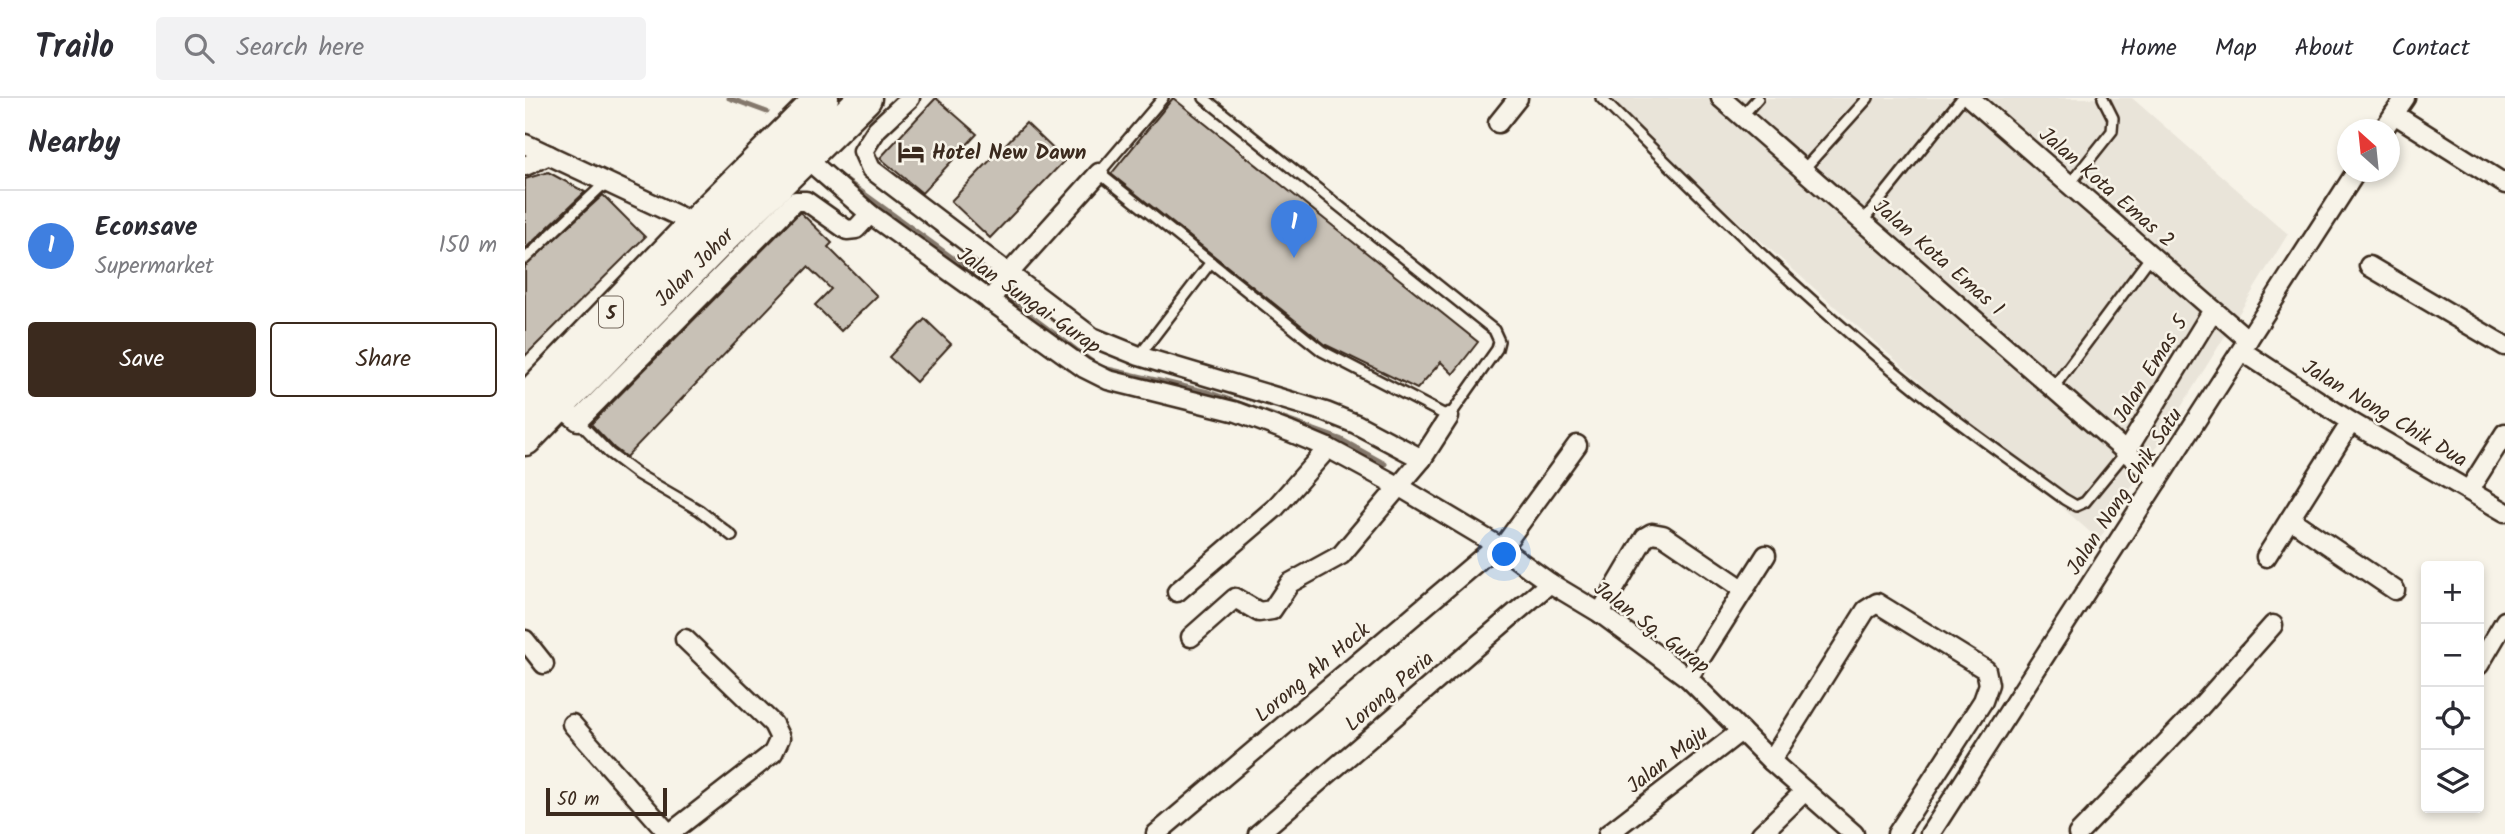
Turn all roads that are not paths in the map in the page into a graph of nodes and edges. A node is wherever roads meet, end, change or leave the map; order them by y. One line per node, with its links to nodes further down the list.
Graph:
1 (822, 98): 19 (highway, Jalan Johor / 5)
2 (865, 98): 22 (highway, Jalan Johor / 5)
3 (910, 98): 37 (street)
4 (1163, 98): 25 (lane)
5 (1204, 98): 47 (lane)
6 (1518, 98): 18 (street)
7 (1601, 98): 53 (lane)
8 (1721, 98): 16 (street, Jalan Kota Emas 1)
9 (1758, 98): 16 (lane)
10 (1868, 98): 24 (lane)
11 (1962, 98): 31 (lane)
12 (1970, 98): 28 (street, Jalan Kota Emas 2)
13 (2102, 98): 28 (lane)
14 (2405, 98): 15 (street)
15 (2394, 114): 17 (street); 29 (street)
16 (1742, 116): 24 (street, Jalan Kota Emas 1)
17 (2391, 119)
18 (1498, 123)
19 (781, 137): 22 (street, Jalan Sungai Gurap); 32 (highway, Jalan Johor / 5)
20 (525, 144): 21 (street)
21 (549, 155): 23 (street); 26 (street)
22 (804, 157): 30 (street, Jalan Sungai Gurap); 32 (highway, Jalan Johor / 5)
23 (525, 166)
24 (1804, 169): 31 (street, Jalan Kota Emas 1)
25 (1099, 173): 35 (lane); 37 (street)
26 (607, 181): 32 (street); 34 (lane)
27 (2350, 182): 40 (street, Jalan Nong Chik Satu)
28 (2069, 184): 33 (street, Jalan Kota Emas 2)
29 (2505, 184)
30 (870, 214): 38 (street, Jalan Sungai Gurap); 42 (street)
31 (1863, 221): 44 (street, Jalan Kota Emas 1)
32 (707, 232): 42 (highway, Jalan Johor / 5); 45 (highway, Jalan Johor / 5)
33 (2151, 256): 39 (street, Jalan Kota Emas 2); 44 (lane)
34 (525, 259)
35 (1211, 262): 43 (lane); 47 (lane)
36 (2369, 266): 41 (street)
37 (1010, 272): 38 (street); 43 (street)
38 (990, 302): 52 (street, Jalan Sungai Gurap)
39 (2213, 310): 40 (street, Jalan Kota Emas 2); 53 (street, Jalan Emas 5)
40 (2245, 345): 48 (street, Jalan Nong Chik Dua); 55 (street, Jalan Nong Chik Satu)
41 (2505, 346)
42 (631, 348): 46 (highway, Jalan Johor / 5)
43 (1139, 356): 54 (street)
44 (2053, 388): 53 (street, Jalan Kota Emas 1)
45 (525, 401)
46 (569, 413): 50 (highway, Jalan Johor / 5); 60 (lane)
47 (1449, 417): 54 (street)
48 (2351, 422): 57 (street, Jalan Nong Chik Dua); 59 (street)
49 (2505, 433): 57 (street)
50 (525, 439)
51 (1577, 445): 61 (street, Lorong Ah Hock)
52 (1328, 448): 56 (street, Jalan Sungai Gurap); 67 (street)
53 (2126, 452): 55 (street, Jalan Kota Emas 1)
54 (1422, 459): 56 (street)
55 (2158, 480): 88 (street, Jalan Nong Chik Satu)
56 (1400, 487): 61 (street, Jalan Sg. Gurap); 71 (street)
57 (2469, 491): 58 (street, Jalan Nong Chik Dua)
58 (2505, 512)
59 (2290, 519): 63 (street); 66 (street)
60 (732, 536)
61 (1500, 547): 64 (street, Jalan Sg. Gurap); 83 (street, Lorong Ah Hock)
62 (1766, 555): 65 (street)
63 (2266, 557)
64 (1551, 583): 68 (street, Jalan Sg. Gurap); 84 (street, Lorong Peria)
65 (1744, 590): 68 (street); 76 (street)
66 (2395, 590)
67 (1177, 592)
68 (1600, 613): 76 (street, Jalan Sg. Gurap)
69 (2505, 621): 74 (street)
70 (2273, 625): 89 (street)
71 (1191, 637)
72 (685, 639): 82 (street)
73 (525, 640): 75 (street)
74 (2484, 657)
75 (544, 664)
76 (1688, 678): 78 (street, Jalan Sg. Gurap)
77 (572, 724): 82 (street)
78 (1741, 731): 79 (street, Jalan Sg. Gurap); 81 (street, Jalan Maju)
79 (1771, 761): 80 (street, Jalan Sg. Gurap); 87 (street)
80 (1805, 791): 85 (street); 86 (street, Jalan Sg. Gurap)
81 (1621, 831)
82 (669, 834)
83 (1156, 834)
84 (1258, 834)
85 (1761, 834)
86 (1854, 834)
87 (1897, 834)
88 (1930, 834)
89 (2078, 834)

